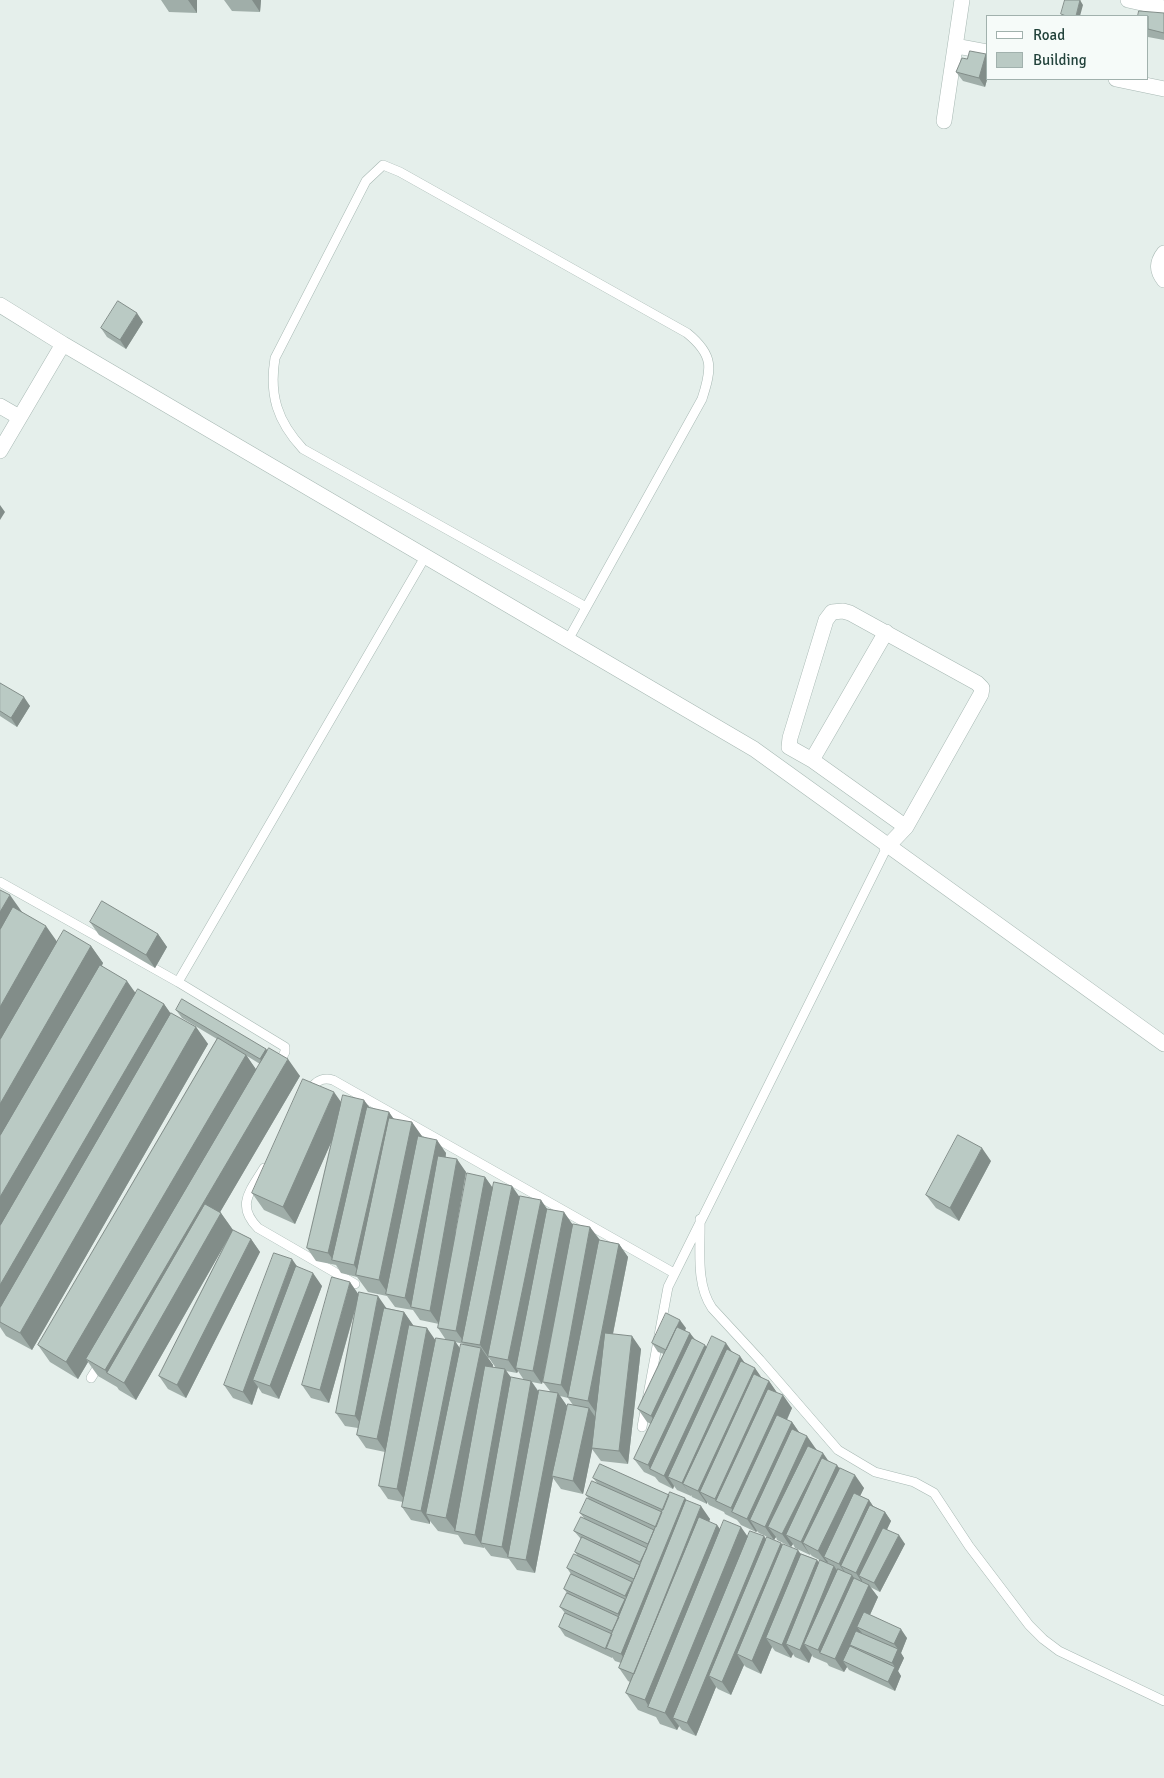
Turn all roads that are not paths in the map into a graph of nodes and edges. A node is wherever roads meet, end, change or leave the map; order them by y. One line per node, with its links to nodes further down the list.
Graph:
1 (962, 0): 4 (street)
2 (1128, 0): 3 (street)
3 (1164, 8)
4 (956, 46): 5 (street); 8 (street)
5 (986, 52)
6 (1121, 80): 7 (street)
7 (1164, 89)
8 (944, 121)
9 (1164, 253): 10 (street)
10 (1164, 280)
11 (0, 305): 12 (street)
12 (64, 344): 14 (street); 16 (street)
13 (0, 406): 14 (street)
14 (19, 417): 15 (street)
15 (0, 451)
16 (426, 557): 19 (street); 24 (lane)
17 (586, 607): 17 (lane); 19 (lane)
18 (886, 632): 20 (street); 20 (street); 21 (street)
19 (568, 640): 22 (street)
20 (812, 760): 21 (street)
21 (906, 827): 22 (street)
22 (887, 846): 25 (street); 29 (lane)
23 (0, 882): 24 (lane)
24 (178, 982): 26 (lane)
25 (1164, 1044)
26 (275, 1070)
27 (302, 1103): 30 (lane)
28 (268, 1162): 31 (lane)
29 (700, 1219): 30 (lane); 35 (lane)
30 (674, 1273): 34 (lane)
31 (355, 1284)
32 (107, 1352): 33 (lane)
33 (91, 1378)
34 (642, 1427)
35 (1164, 1701)

